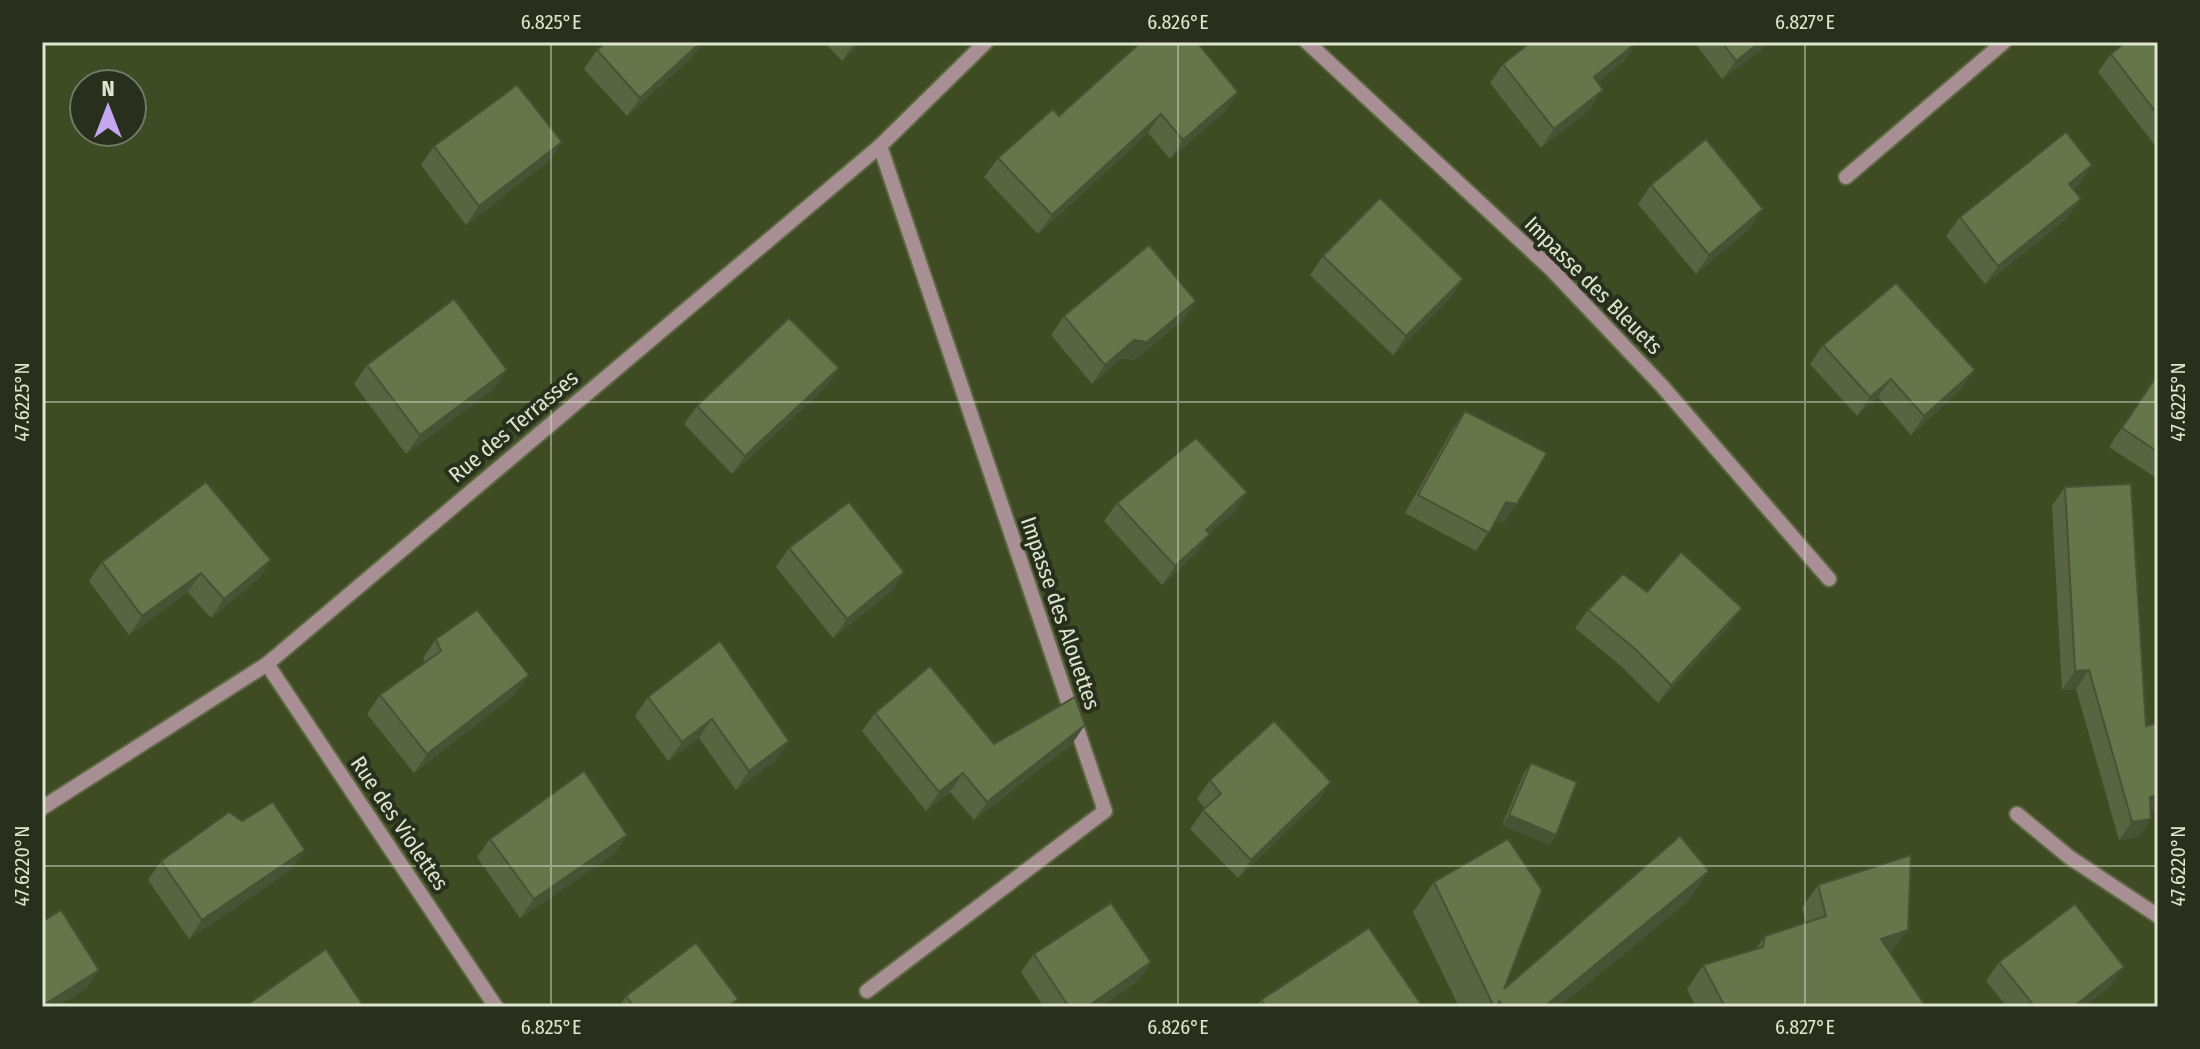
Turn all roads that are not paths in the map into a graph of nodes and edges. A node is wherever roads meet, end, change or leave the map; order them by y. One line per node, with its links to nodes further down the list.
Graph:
1 (986, 42): 4 (street, Rue des Terrasses)
2 (1307, 42): 6 (street, Impasse des Bleuets)
3 (2004, 42): 5 (street)
4 (880, 146): 7 (street, Rue des Terrasses); 11 (street, Impasse des Alouettes)
5 (1846, 177)
6 (1829, 579)
7 (267, 664): 8 (street, Rue des Terrasses); 12 (street, Rue des Violettes)
8 (42, 808)
9 (2017, 814): 10 (street)
10 (2158, 916)
11 (867, 991)
12 (496, 1007)

